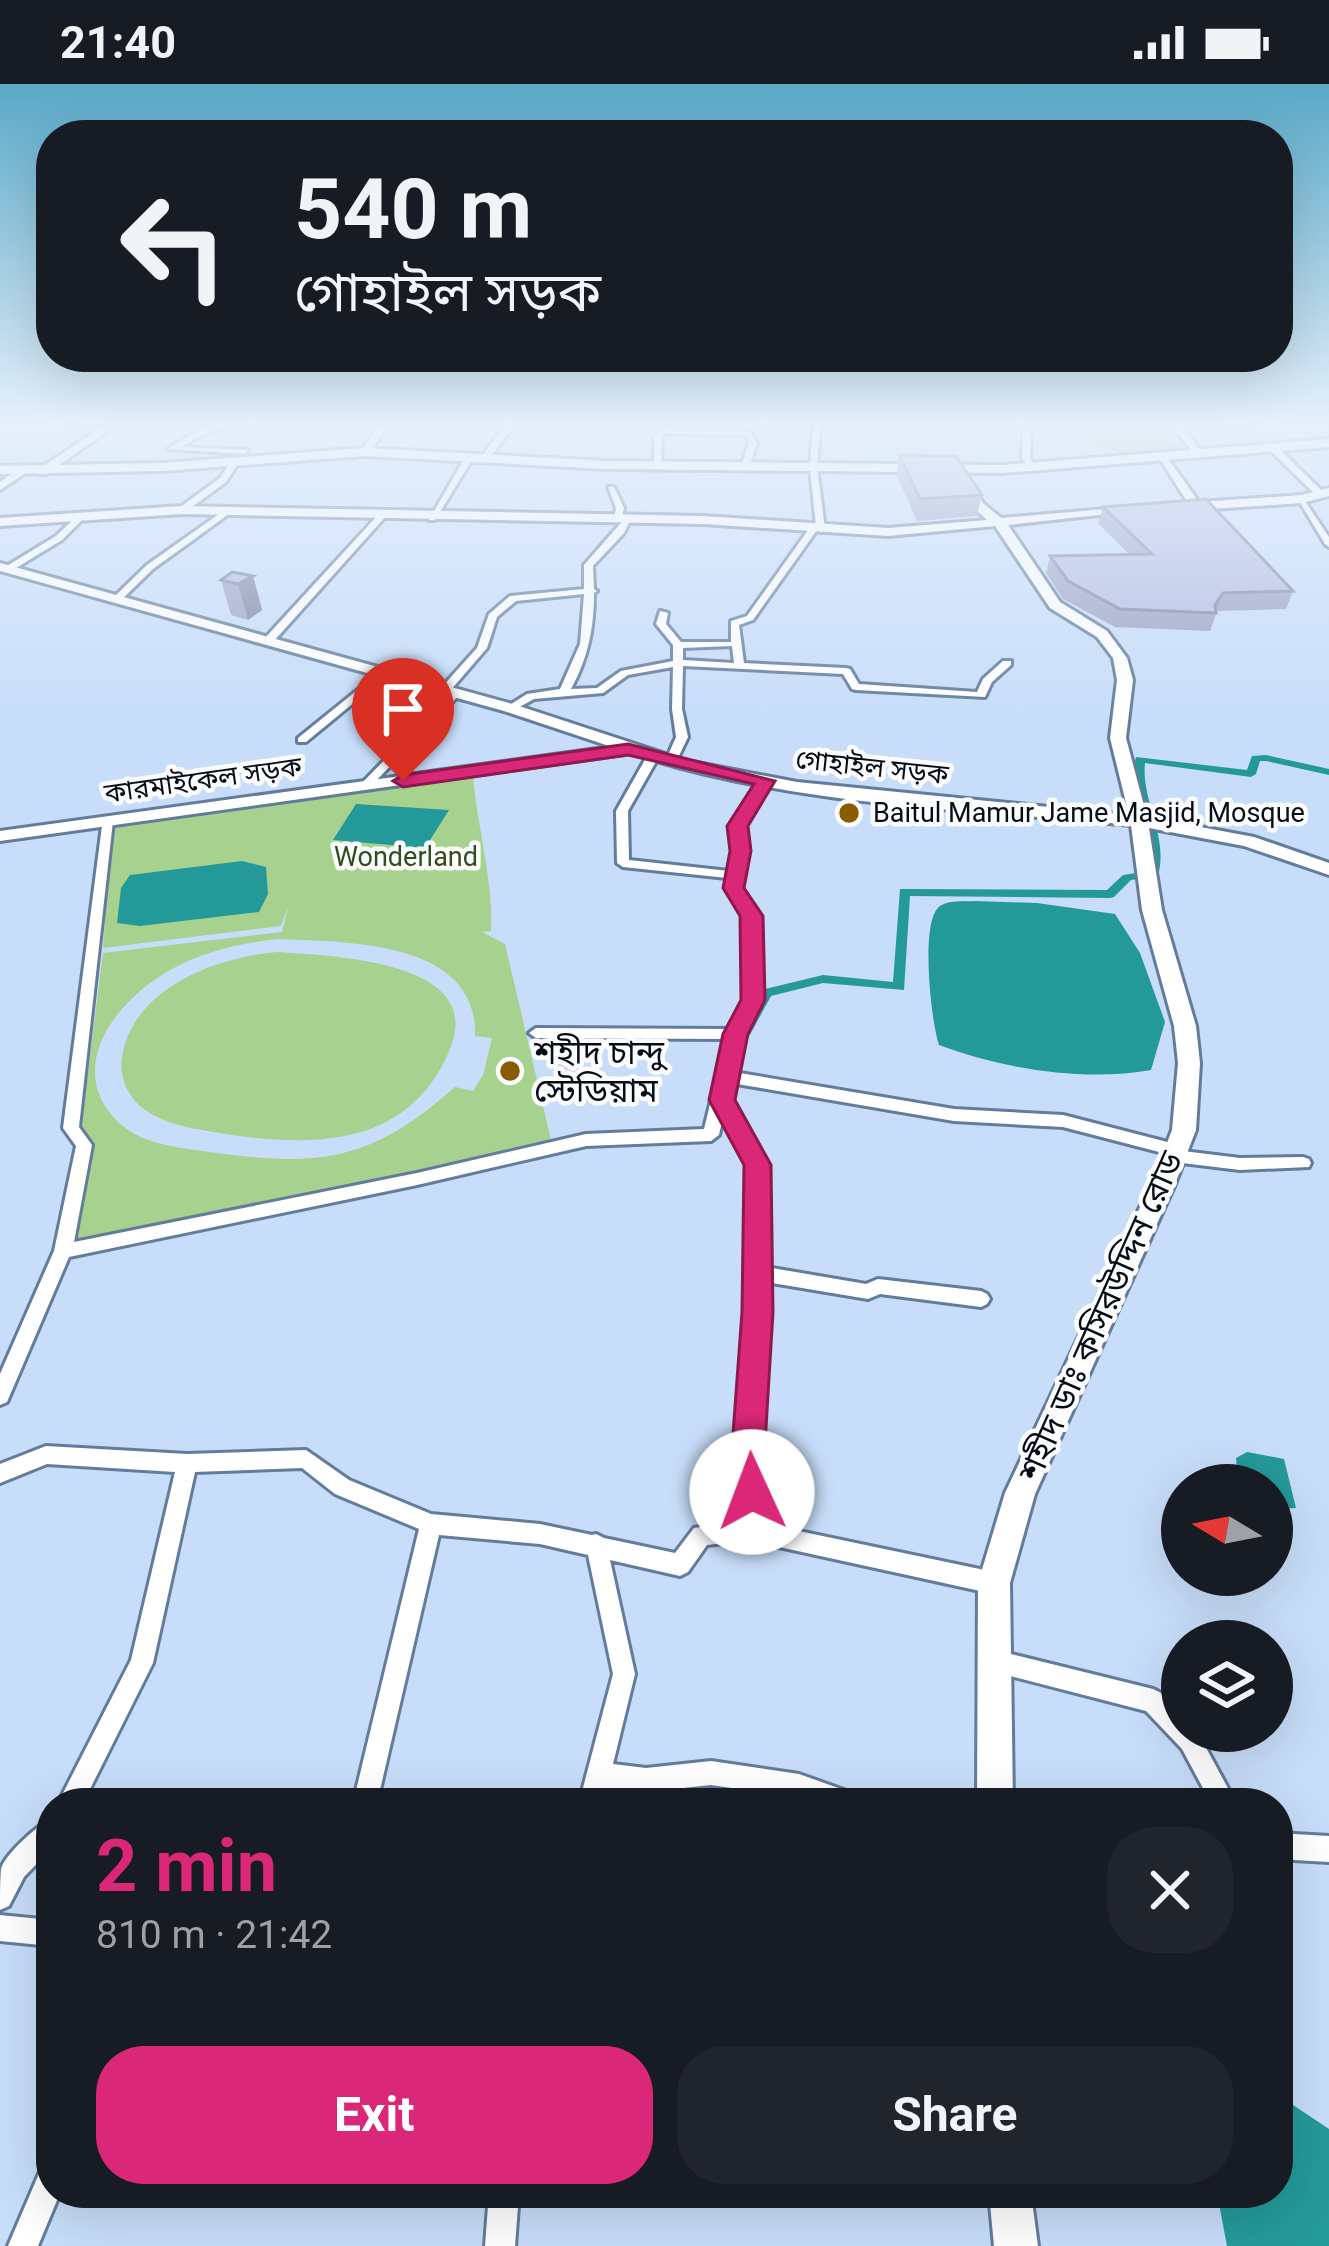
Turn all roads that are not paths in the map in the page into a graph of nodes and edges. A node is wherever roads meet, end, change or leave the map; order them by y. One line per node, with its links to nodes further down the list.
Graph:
1 (76, 522): 10 (street)
2 (213, 522): 12 (street)
3 (377, 522): 14 (street)
4 (620, 522): 11 (street)
5 (678, 522): 9 (street)
6 (817, 522): 9 (street)
7 (988, 522): 9 (street)
8 (998, 522): 31 (street, শহীদ ডাঃ কসিরউদ্দিন রোড)
9 (817, 529): 19 (street)
10 (4, 568): 12 (street, গোহাইল সড়ক)
11 (592, 591): 21 (street); 22 (street)
12 (118, 598): 14 (street, গোহাইল সড়ক)
13 (663, 613): 16 (street)
14 (269, 640): 20 (street, গোহাইল সড়ক)
15 (729, 644): 16 (street)
16 (678, 645): 18 (street)
17 (1006, 663): 19 (street)
18 (678, 664): 19 (street); 22 (street); 27 (street)
19 (739, 665)
20 (386, 673): 21 (street, গোহাইল সড়ক); 24 (street)
21 (450, 692): 23 (street, গোহাইল সড়ক); 29 (street)
22 (564, 692): 23 (street)
23 (510, 708): 25 (street, গোহাইল সড়ক)
24 (302, 740)
25 (628, 750): 26 (street, গোহাইল সড়ক); 29 (street, কারমাইকেল সড়ক)
26 (652, 758): 27 (street, গোহাইল সড়ক); 34 (street)
27 (671, 762): 28 (street, গোহাইল সড়ক)
28 (765, 781): 31 (street, গোহাইল সড়ক); 34 (street)
29 (365, 786): 30 (street, কারমাইকেল সড়ক)
30 (107, 820): 32 (street, কারমাইকেল সড়ক); 41 (street)
31 (1149, 823): 33 (street, গোহাইল সড়ক); 39 (street, শহীদ ডাঃ কসিরউদ্দিন রোড)
32 (0, 836)
33 (1329, 868)
34 (734, 875): 36 (street)
35 (536, 1033): 36 (street)
36 (735, 1034): 37 (street)
37 (728, 1077): 38 (street); 39 (street)
38 (722, 1100): 41 (street); 42 (street)
39 (1174, 1153): 40 (street); 50 (street, শহীদ ডাঃ কসিরউদ্দিন রোড)
40 (1304, 1163)
41 (63, 1251): 44 (street)
42 (757, 1273): 43 (street); 48 (street)
43 (981, 1299)
44 (0, 1396)
45 (187, 1463): 46 (street); 47 (street); 53 (street)
46 (0, 1474)
47 (431, 1524): 49 (street); 54 (street)
48 (760, 1529): 49 (street); 50 (street)
49 (596, 1544): 52 (street)
50 (994, 1583): 51 (street, শহীদ ডাঃ কসিরউদ্দিন রোড)
51 (995, 1661): 57 (street, শহীদ ডাঃ কসিরউদ্দিন রোড); 58 (street)
52 (598, 1775): 55 (street); 56 (street)
53 (78, 1788)
54 (369, 1788)
55 (595, 1788)
56 (805, 1788)
57 (995, 1788)
58 (1216, 1788)
59 (36, 1846): 62 (street)
60 (1293, 1847): 61 (street)
61 (1329, 1849)
62 (0, 1897)
63 (0, 1928): 64 (street)
64 (36, 1932)
65 (39, 2208): 68 (street)
66 (502, 2208): 69 (street)
67 (1012, 2208): 70 (street)
68 (23, 2246)
69 (500, 2246)
70 (1016, 2246)

